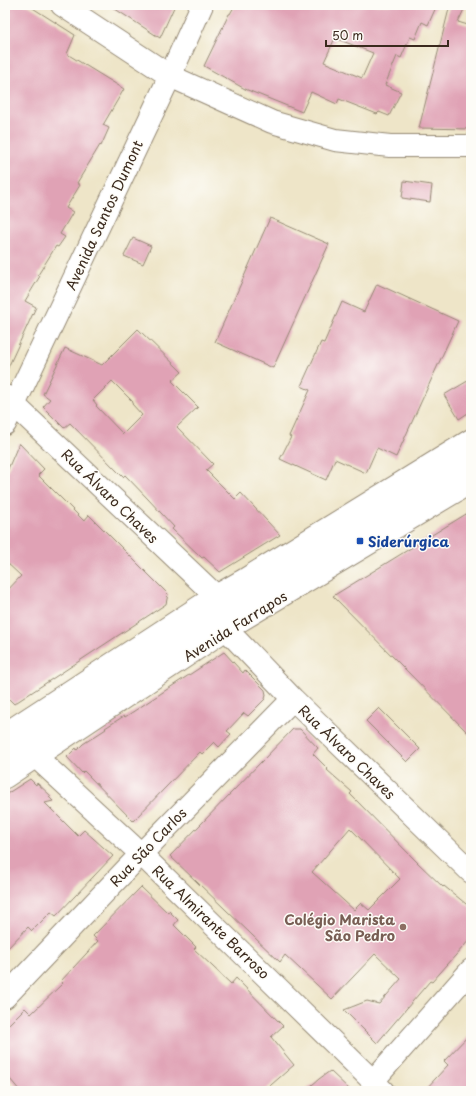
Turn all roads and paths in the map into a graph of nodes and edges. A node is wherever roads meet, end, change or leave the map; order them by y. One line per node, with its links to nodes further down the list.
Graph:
1 (62, 5): 3 (street)
2 (202, 5): 3 (street, Avenida Santos Dumont)
3 (170, 76): 4 (street); 5 (street, Avenida Santos Dumont)
4 (471, 146)
5 (10, 400): 6 (street, Avenida Santos Dumont); 12 (street, Rua Álvaro Chaves)
6 (5, 424)
7 (471, 442): 11 (street); 12 (street)
8 (471, 460): 11 (street)
9 (471, 474): 11 (street)
10 (471, 482): 13 (street, Avenida Farrapos)
11 (435, 484): 15 (street)
12 (216, 596): 16 (street)
13 (226, 629): 14 (street, Rua Álvaro Chaves); 18 (street, Avenida Farrapos)
14 (293, 699): 20 (street, Rua São Carlos); 21 (street, Rua Álvaro Chaves)
15 (74, 709): 16 (street); 17 (street); 18 (street)
16 (7, 729)
17 (5, 756)
18 (36, 756): 19 (street, Avenida Farrapos); 20 (street, Rua Almirante Barroso)
19 (5, 777)
20 (141, 854): 23 (street, Rua São Carlos); 24 (street, Rua Almirante Barroso)
21 (471, 872)
22 (471, 970): 24 (street)
23 (5, 997)
24 (378, 1086)

